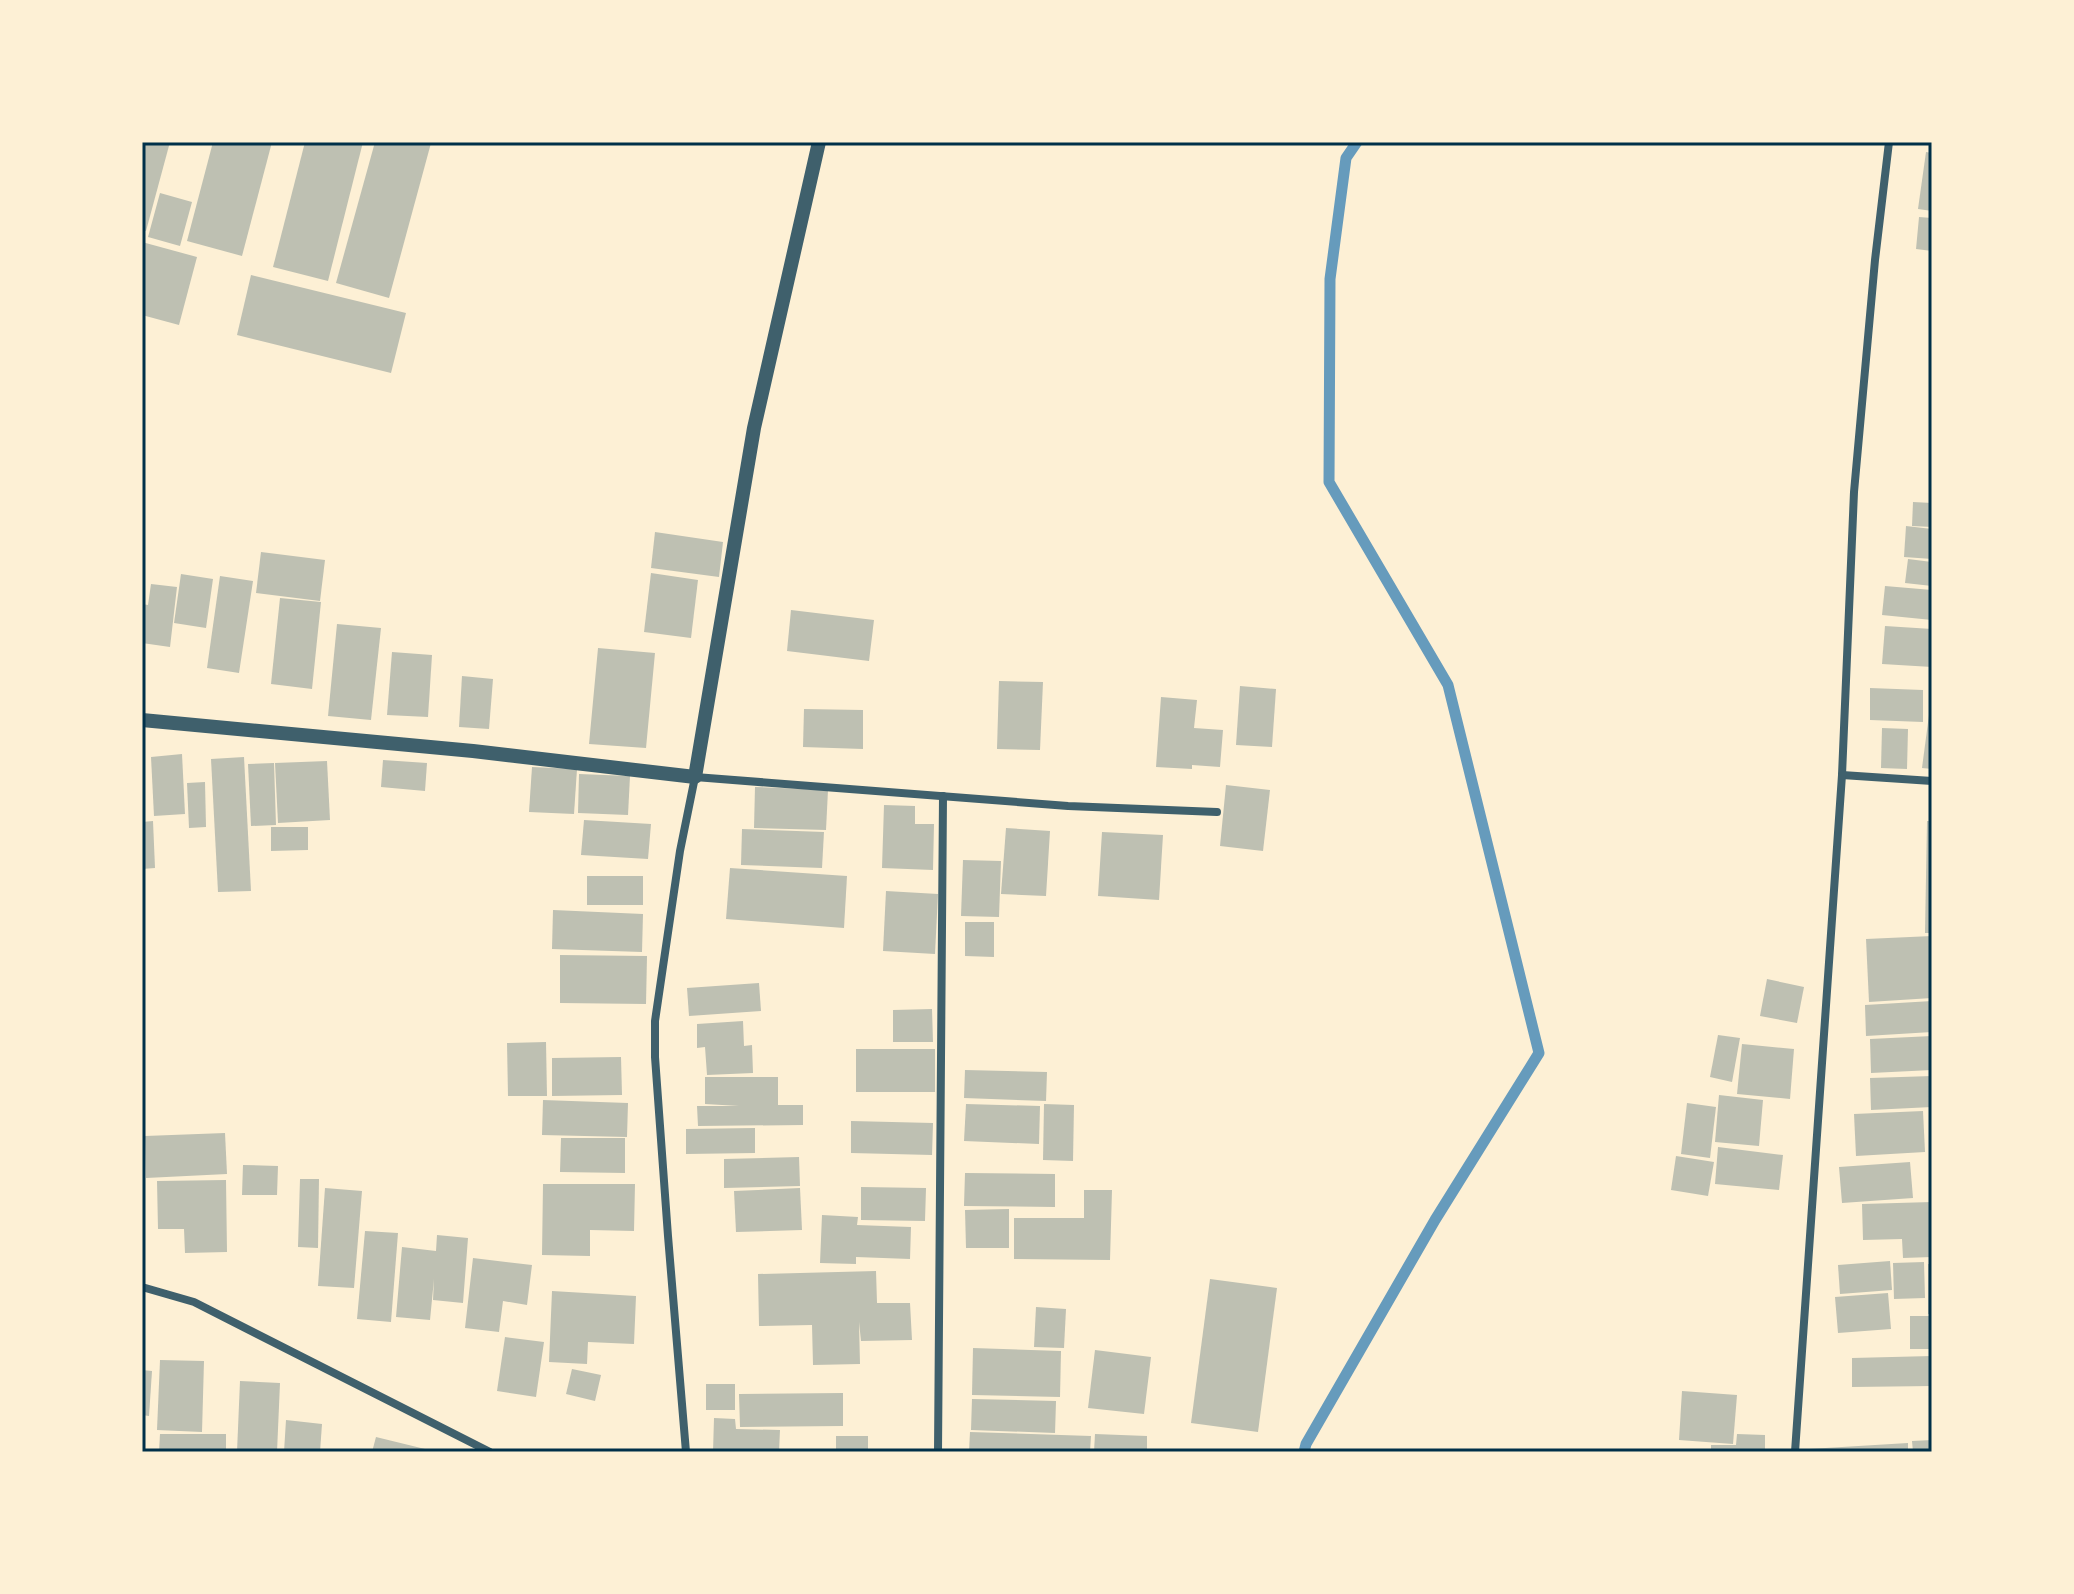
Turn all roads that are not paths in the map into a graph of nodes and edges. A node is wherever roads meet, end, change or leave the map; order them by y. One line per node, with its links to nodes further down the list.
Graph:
1 (819, 142): 5 (street)
2 (1889, 142): 4 (street)
3 (142, 720): 5 (street)
4 (1842, 775): 6 (street); 13 (street)
5 (695, 777): 7 (street); 11 (street)
6 (1932, 781)
7 (943, 796): 8 (street); 12 (street)
8 (1217, 812)
9 (142, 1287): 10 (street)
10 (490, 1452)
11 (686, 1452)
12 (938, 1452)
13 (1795, 1452)

